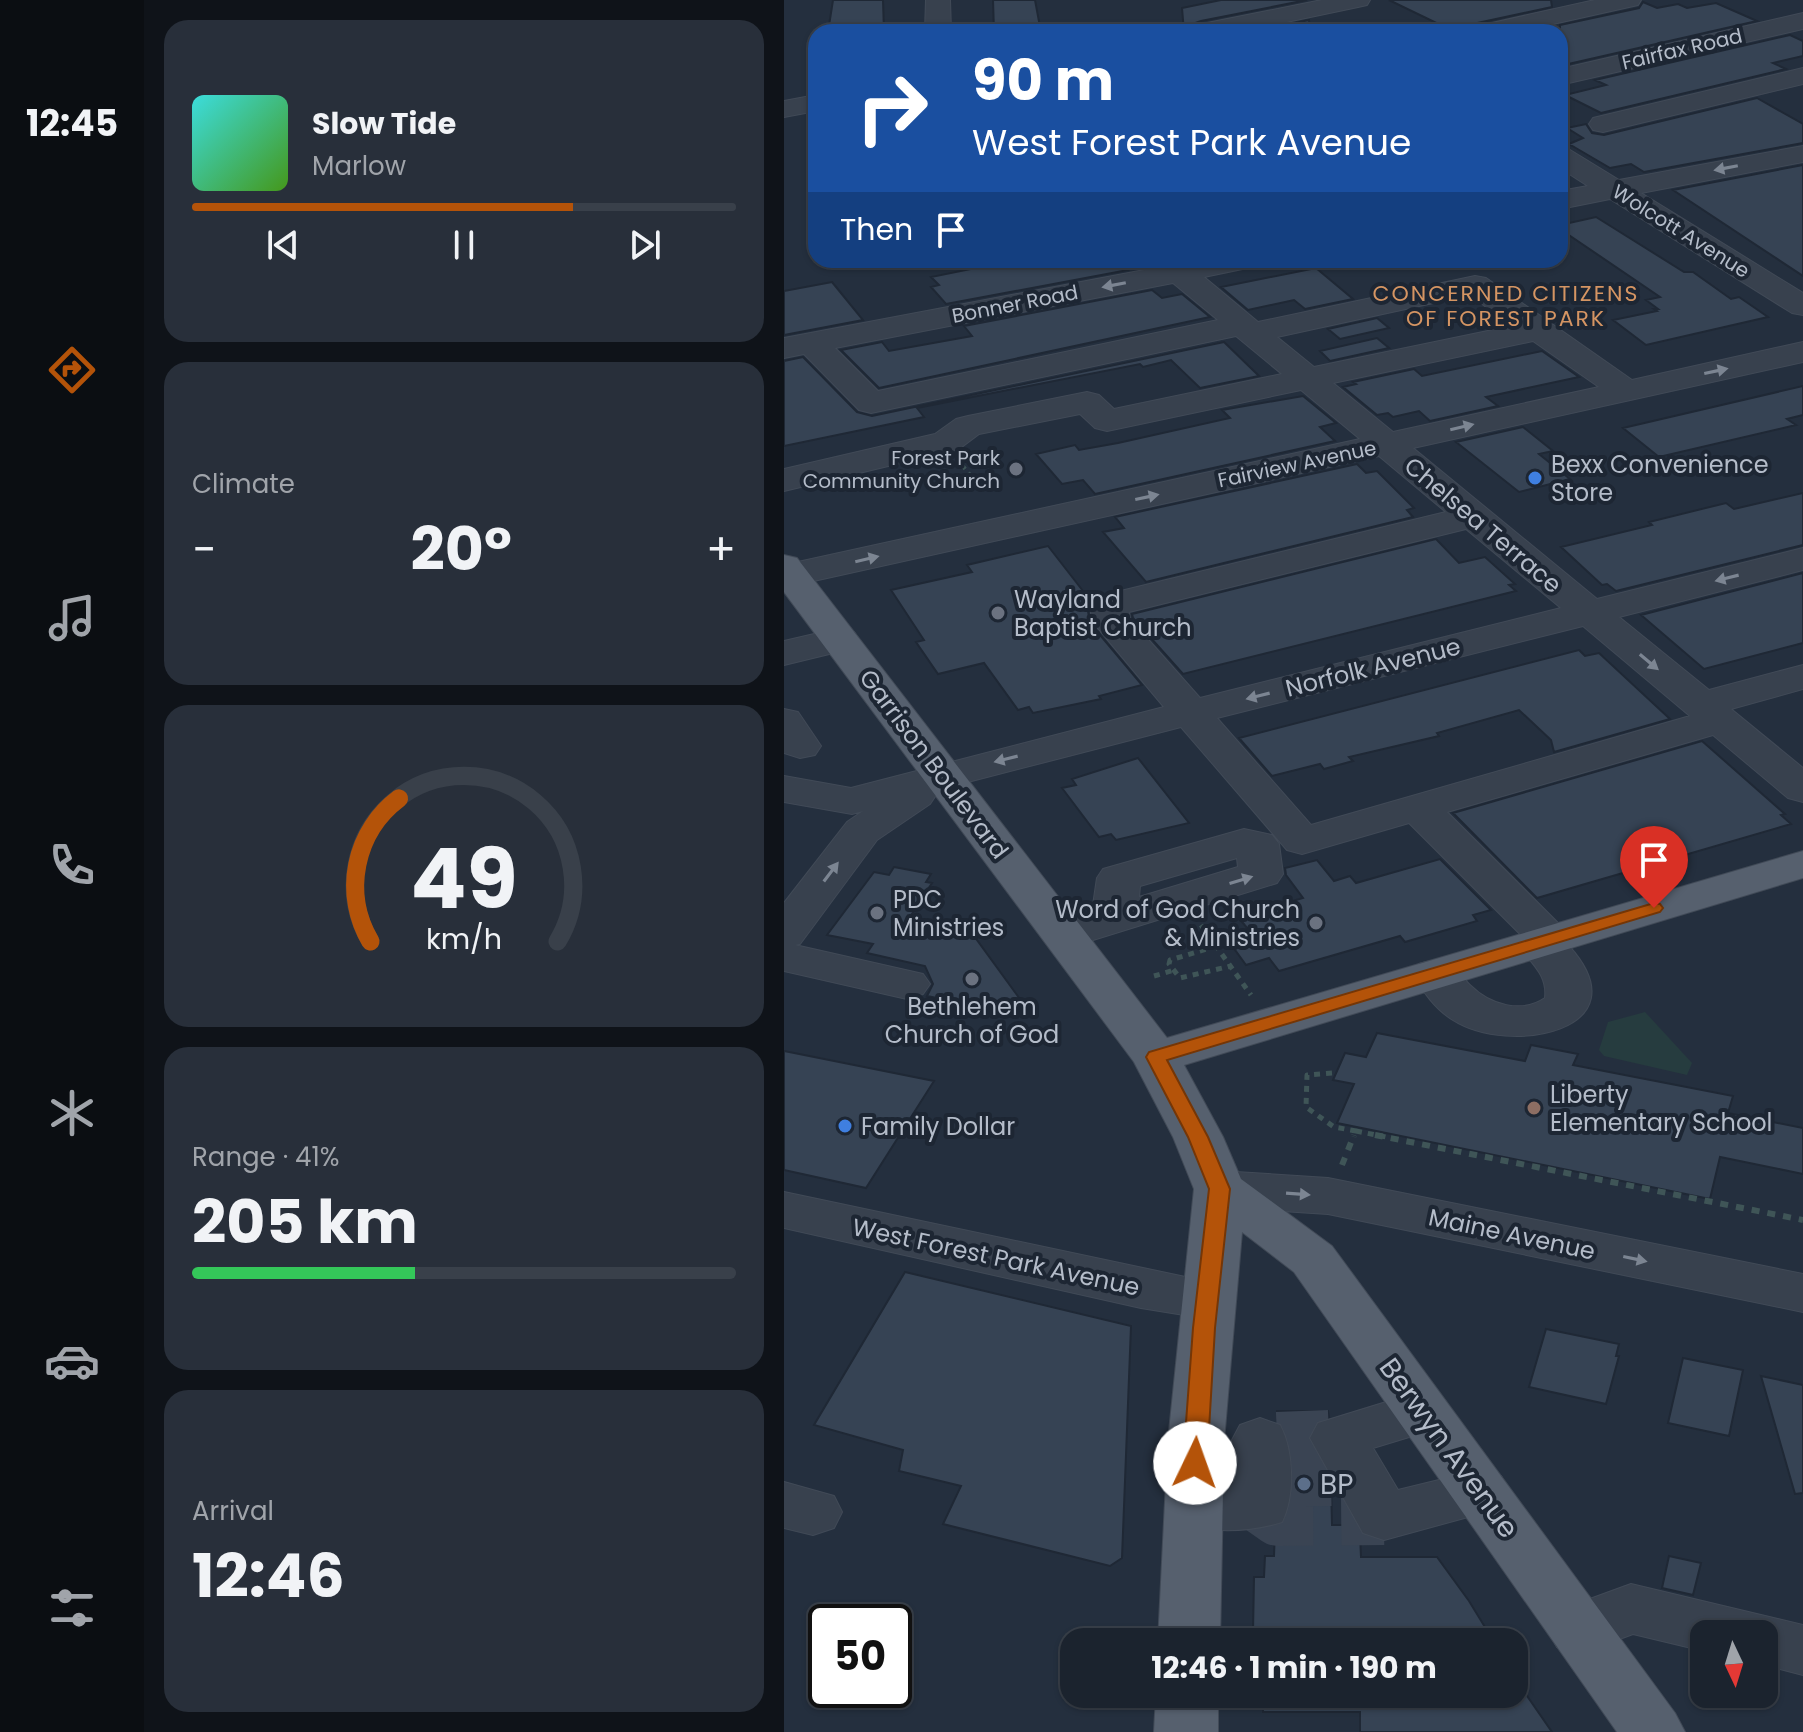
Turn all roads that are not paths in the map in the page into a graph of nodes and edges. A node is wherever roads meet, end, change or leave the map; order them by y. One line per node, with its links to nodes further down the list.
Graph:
1 (938, 0): 7 (street)
2 (1358, 0): 4 (street)
3 (1629, 0): 10 (street)
4 (1314, 4): 8 (street); 9 (street)
5 (1777, 7): 6 (street)
6 (1803, 20): 11 (street, Fairfax Road)
7 (938, 24)
8 (1234, 24)
9 (1347, 24)
10 (1520, 24)
11 (1568, 75)
12 (1803, 76): 15 (street)
13 (808, 104): 14 (street)
14 (784, 109)
15 (1603, 124)
16 (1803, 154): 18 (street, one-way to 18)
17 (1568, 161): 18 (street, Wolcott Avenue)
18 (1615, 190): 19 (street); 22 (street, Wolcott Avenue)
19 (1568, 199)
20 (1163, 268): 25 (street, Bonner Road, one-way to 25)
21 (1174, 268): 23 (street, Chelsea Terrace)
22 (1803, 306)
23 (1247, 329): 24 (street); 26 (street); 28 (street, Chelsea Terrace)
24 (1539, 330): 28 (street); 29 (street)
25 (798, 346): 26 (street)
26 (1114, 351): 30 (street)
27 (1803, 352): 29 (street, Fairview Avenue, one-way to 27)
28 (1309, 380): 30 (street); 31 (street, Chelsea Terrace)
29 (1626, 391): 31 (street, Fairview Avenue, one-way to 29)
30 (1175, 408): 32 (street)
31 (1386, 444): 33 (street, Chelsea Terrace); 35 (street, Fairview Avenue, one-way to 31)
32 (784, 480)
33 (1473, 516): 36 (street, Chelsea Terrace); 42 (street)
34 (1803, 559): 36 (street, Norfolk Avenue, one-way to 36)
35 (788, 571): 38 (main road, Garrison Boulevard)
36 (1589, 613): 41 (street, Chelsea Terrace, one-way to 41); 42 (street, Norfolk Avenue, one-way to 42)
37 (784, 631): 38 (street)
38 (840, 640): 39 (street); 43 (main road, Garrison Boulevard)
39 (784, 653)
40 (1803, 677): 41 (street)
41 (1710, 712): 45 (street, Chelsea Terrace); 46 (street)
42 (1191, 713): 43 (street, Norfolk Avenue, one-way to 43); 46 (street)
43 (943, 775): 44 (street, Norfolk Avenue); 49 (street, one-way to 43); 50 (main road, Garrison Boulevard)
44 (784, 789)
45 (1803, 789)
46 (1418, 808): 51 (street)
47 (1803, 864): 51 (main road)
48 (1113, 920): 50 (street)
49 (784, 934)
50 (1064, 935): 55 (main road, Garrison Boulevard)
51 (1545, 941): 53 (main road); 53 (street)
52 (784, 957): 54 (street)
53 (1435, 974): 55 (main road)
54 (907, 984)
55 (1156, 1057): 56 (main road, Garrison Boulevard)
56 (1220, 1189): 58 (street, Maine Avenue, one-way to 58); 59 (main road, Garrison Boulevard); 60 (main road, Berwyn Avenue)
57 (784, 1210): 59 (street, West Forest Park Avenue)
58 (1803, 1293)
59 (1209, 1300): 61 (main road, Garrison Boulevard)
60 (1422, 1412): 62 (street); 63 (main road, Berwyn Avenue)
61 (1196, 1441): 62 (street); 64 (main road, Garrison Boulevard)
62 (1304, 1458): 63 (street); 64 (street)
63 (1480, 1492): 67 (main road, Berwyn Avenue)
64 (1194, 1506): 66 (main road, Garrison Boulevard)
65 (1690, 1623): 67 (street)
66 (1190, 1628)
67 (1579, 1629): 72 (main road, Berwyn Avenue)
68 (1778, 1644): 69 (street)
69 (1803, 1650)
70 (1187, 1708): 71 (main road)
71 (1186, 1732)
72 (1653, 1732)

